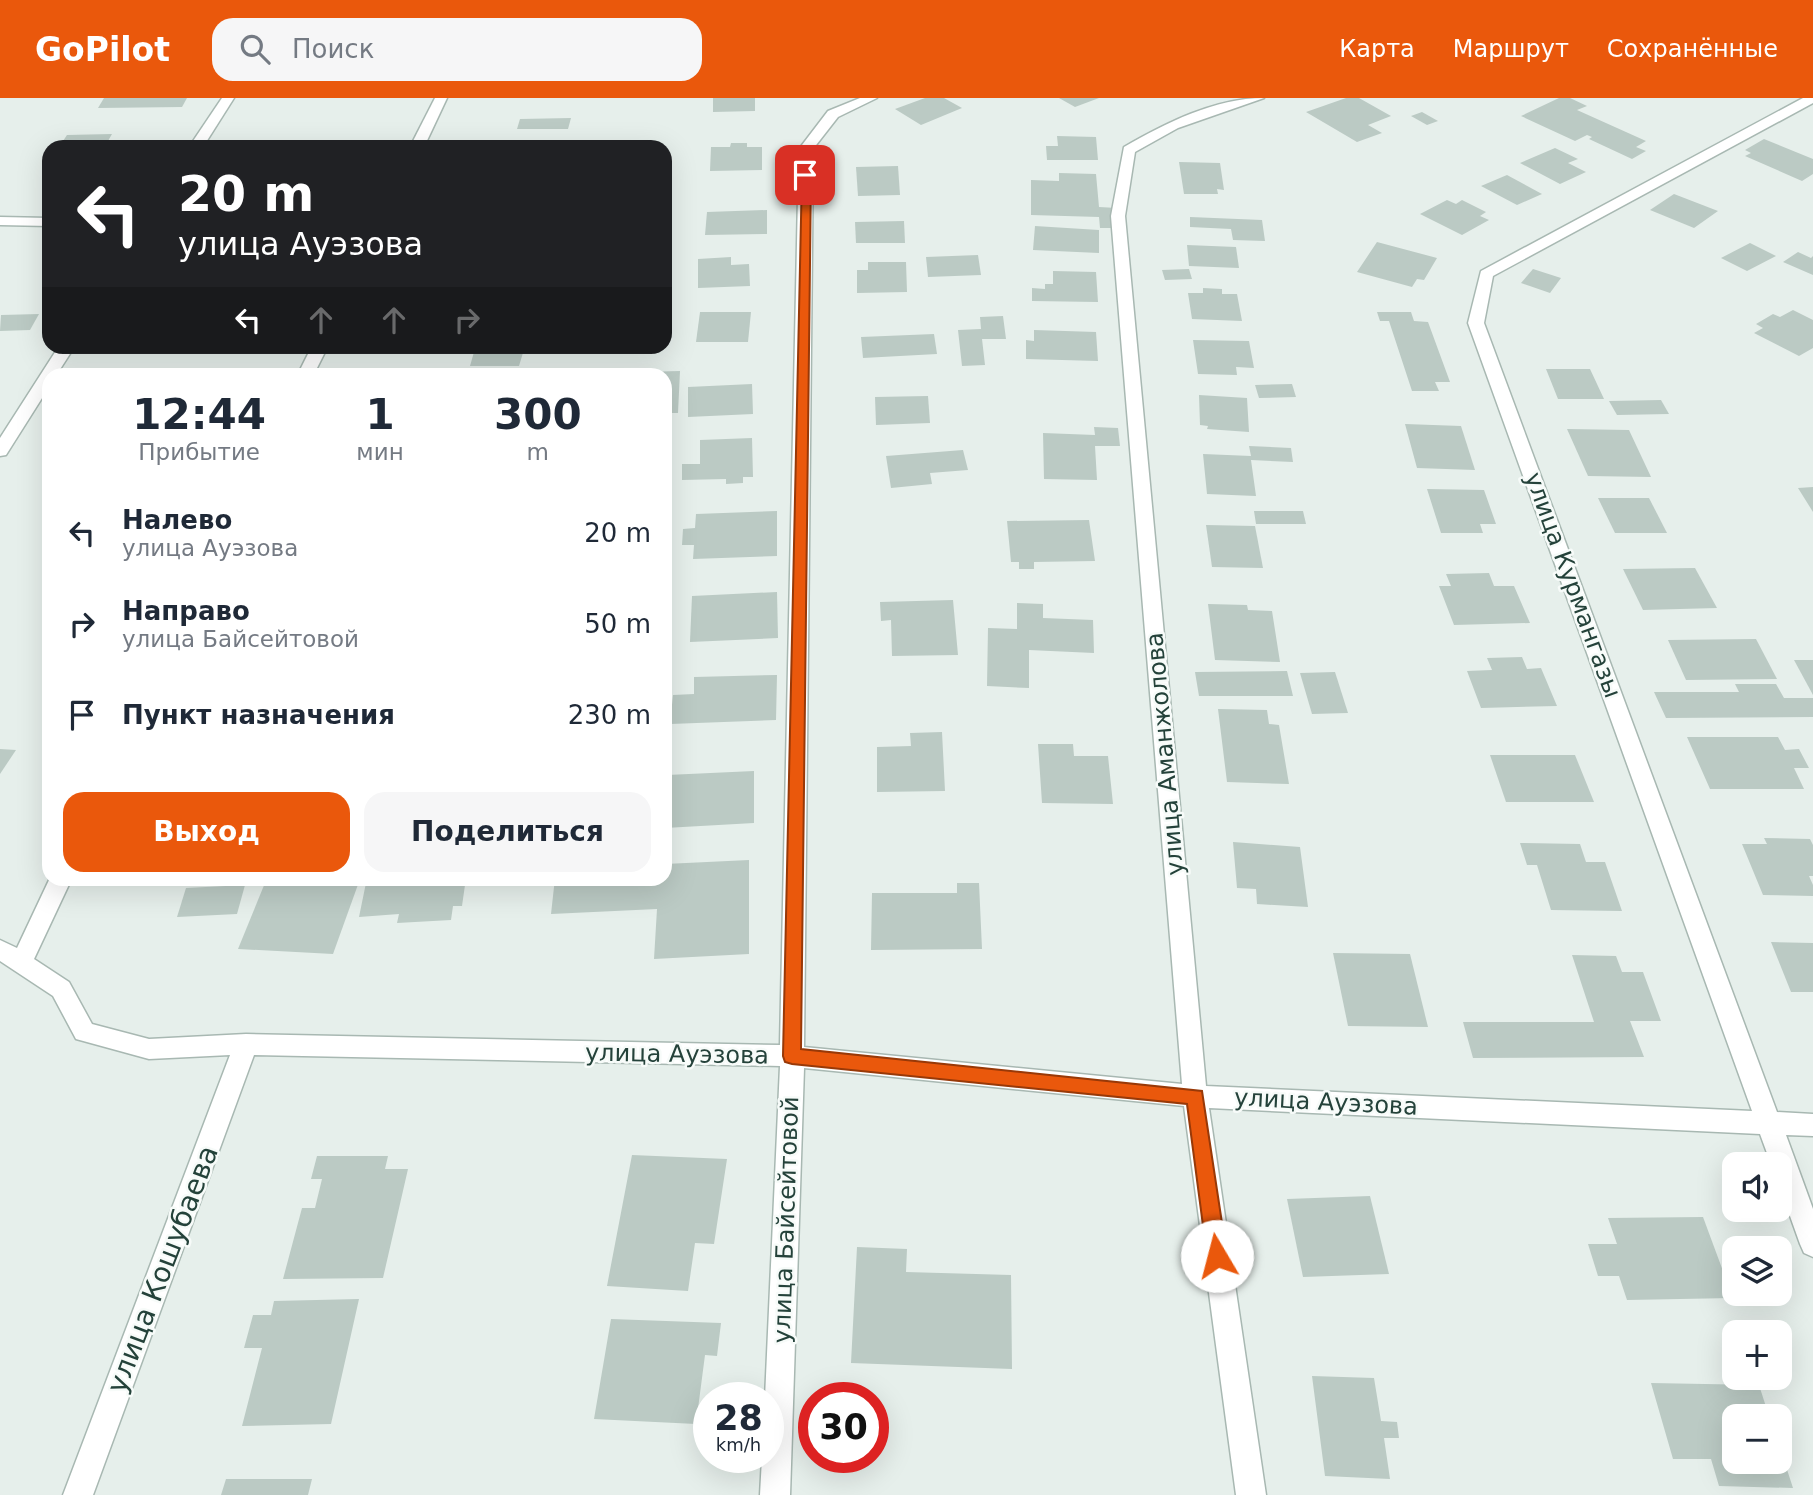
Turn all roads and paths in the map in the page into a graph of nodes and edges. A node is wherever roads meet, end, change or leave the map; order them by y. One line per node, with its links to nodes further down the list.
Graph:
1 (228, 98): 6 (street)
2 (441, 98): 7 (street)
3 (871, 98): 16 (street, улица Байсейтовой)
4 (1258, 98): 17 (street, улица Аманжолова)
5 (1813, 98): 18 (street, улица Курмангазы)
6 (200, 140)
7 (420, 140)
8 (0, 221): 9 (street)
9 (42, 222)
10 (42, 385): 11 (street)
11 (0, 451)
12 (57, 886): 14 (street)
13 (0, 949): 14 (street, улица Ауэзова)
14 (21, 962): 15 (street, улица Ауэзова)
15 (246, 1044): 16 (street, улица Ауэзова); 21 (street, улица Кошубаева)
16 (792, 1056): 17 (street, улица Ауэзова); 22 (street, улица Байсейтовой)
17 (1195, 1096): 18 (street, улица Ауэзова); 23 (street, улица Аманжолова)
18 (1769, 1122): 19 (street, улица Ауэзова); 20 (street, улица Курмангазы)
19 (1813, 1125)
20 (1813, 1244)
21 (78, 1495)
22 (775, 1495)
23 (1251, 1495)

